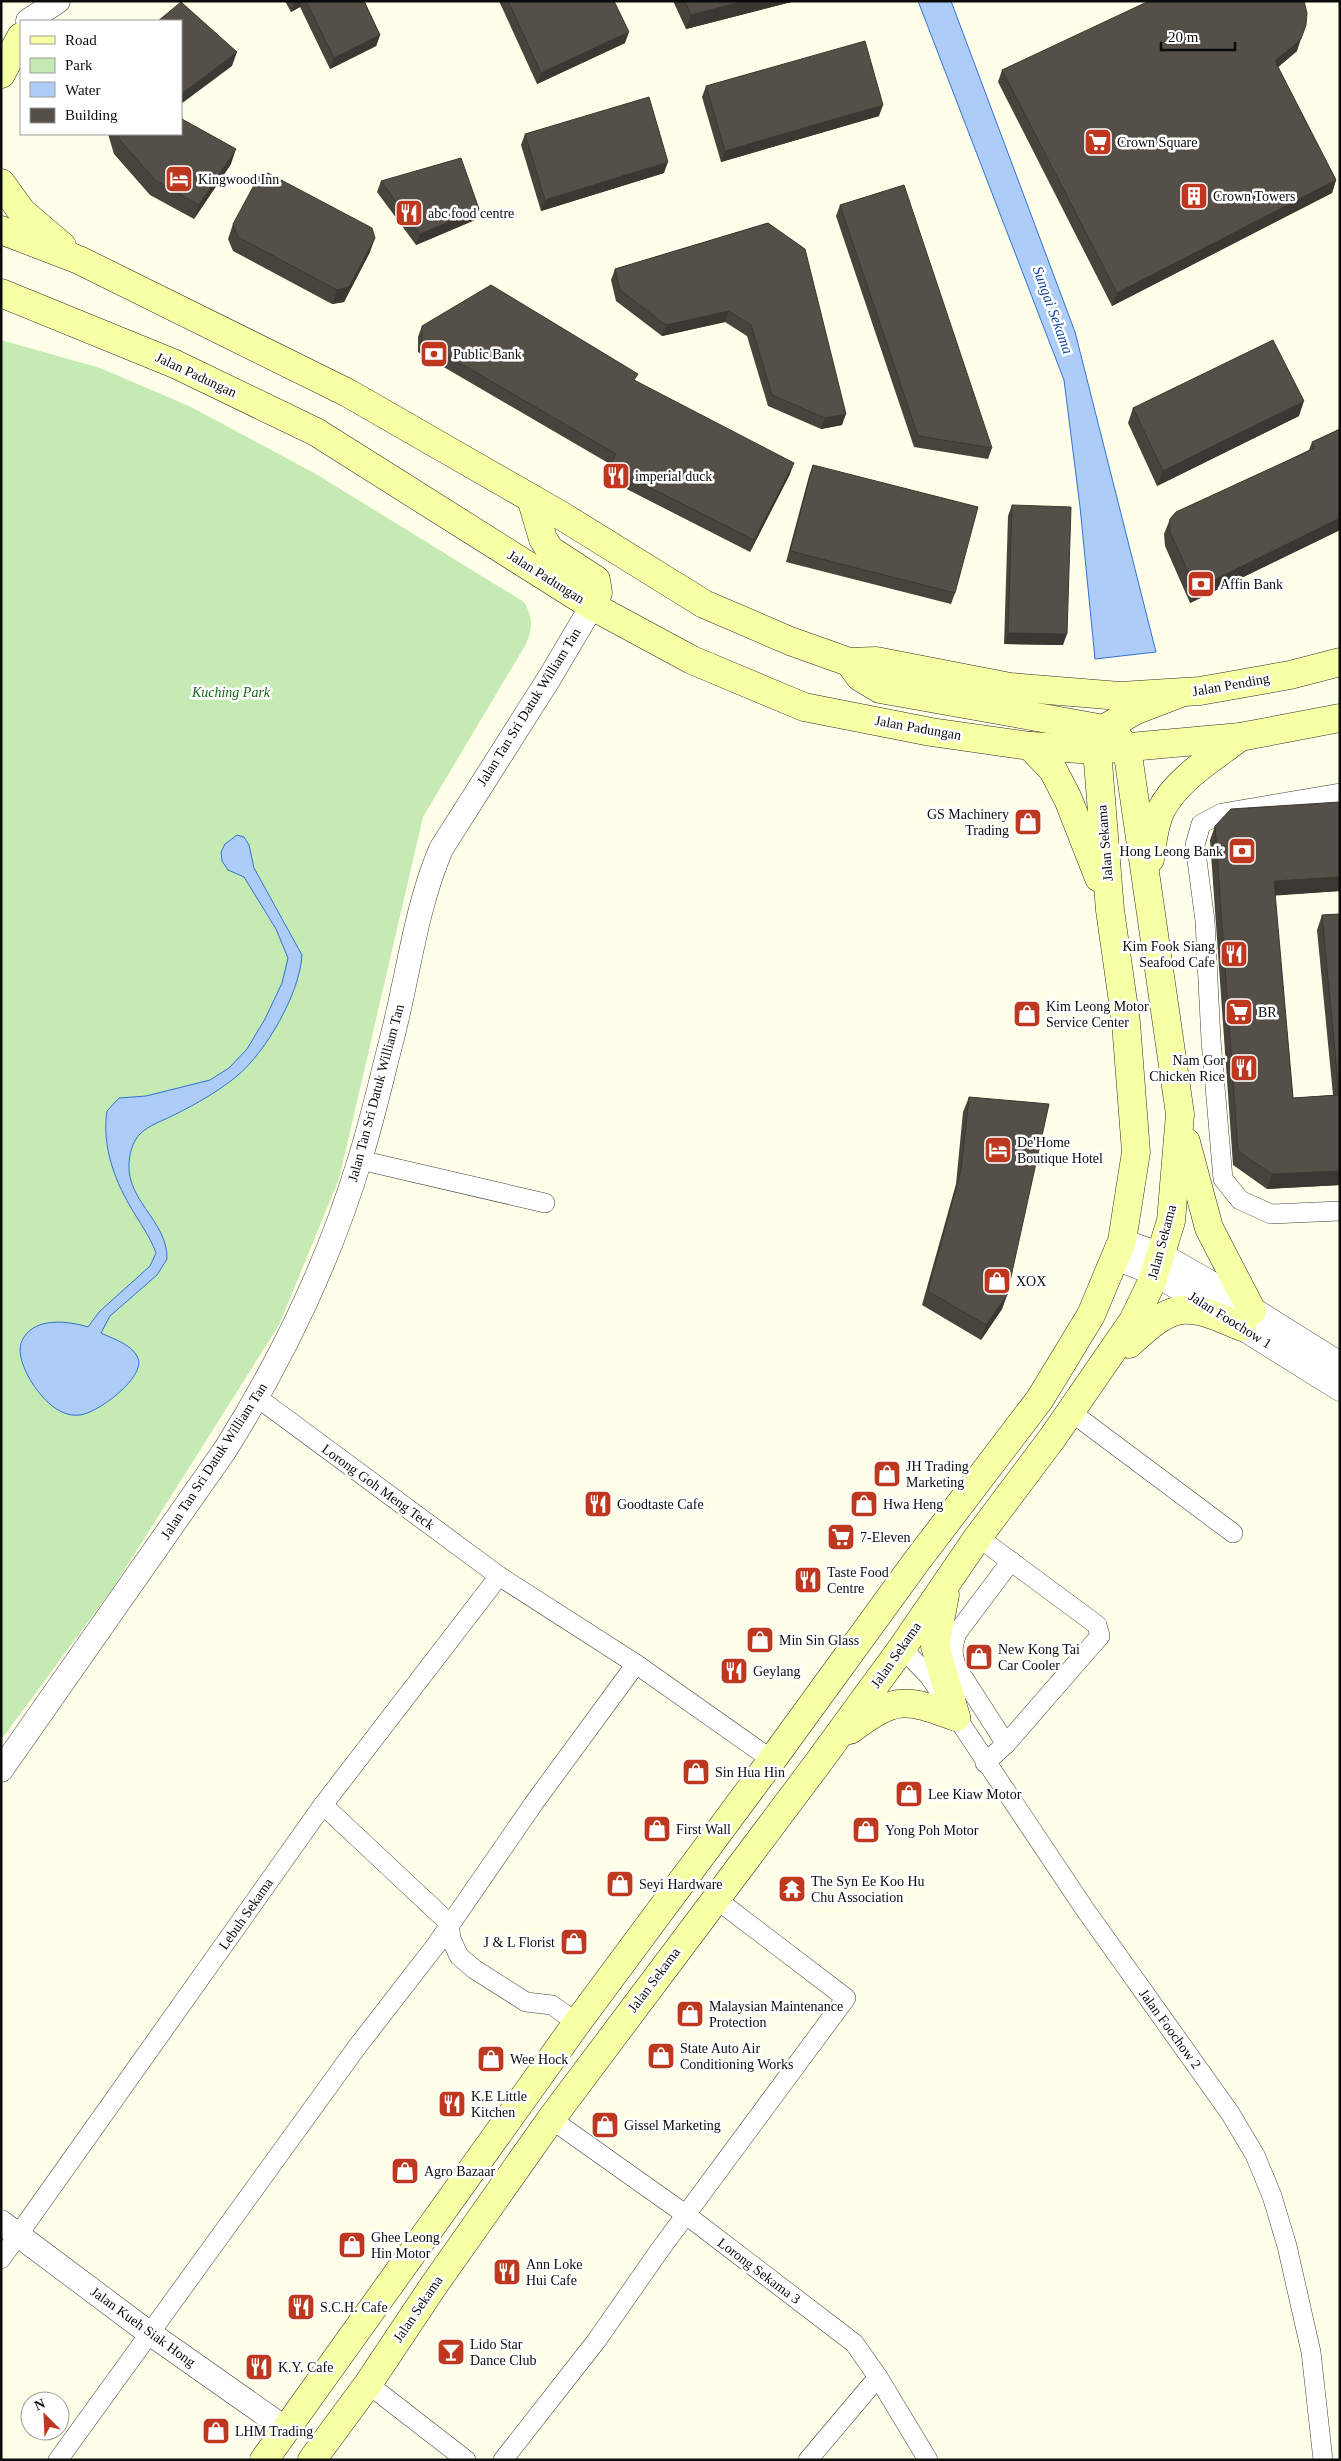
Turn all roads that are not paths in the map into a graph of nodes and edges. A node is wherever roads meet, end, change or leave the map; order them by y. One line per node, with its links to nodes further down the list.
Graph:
1 (58, 1): 2 (street)
2 (33, 20)
3 (20, 29): 5 (street)
4 (20, 38): 6 (main road)
5 (1, 41)
6 (1, 74)
7 (1, 183): 9 (main road)
8 (1, 230): 9 (main road)
9 (79, 260): 11 (main road)
10 (1, 293): 12 (main road, Jalan Padungan)
11 (531, 498): 12 (main road); 13 (main road)
12 (592, 606): 19 (main road, Jalan Padungan); 25 (street, Jalan Tan Sri Datuk William Tan)
13 (849, 662): 15 (main road, Jalan Pending); 18 (main road)
14 (1340, 662): 15 (main road, Jalan Pending)
15 (1181, 693): 18 (main road)
16 (1340, 718): 17 (main road)
17 (1240, 737): 20 (main road); 22 (main road)
18 (1100, 740): 19 (main road, Jalan Padungan); 20 (main road, Jalan Padungan); 23 (main road, Jalan Sekama)
19 (1030, 746): 23 (main road)
20 (1127, 748): 22 (main road, Jalan Sekama)
21 (1340, 793): 27 (street)
22 (1147, 881): 24 (main road, Jalan Sekama)
23 (1110, 910): 28 (main road, Jalan Sekama)
24 (1180, 1114): 29 (main road, Jalan Sekama); 30 (main road)
25 (360, 1160): 26 (street); 34 (street, Jalan Tan Sri Datuk William Tan)
26 (544, 1203)
27 (1340, 1212)
28 (1119, 1249): 29 (street, Jalan Foochow 1); 44 (main road, Jalan Sekama)
29 (1159, 1264): 30 (street, Jalan Foochow 1); 32 (main road, Jalan Sekama)
30 (1247, 1319): 31 (street, Jalan Foochow 1); 32 (main road); 33 (street, Jalan Foochow 1)
31 (1340, 1364)
32 (1099, 1371): 35 (main road, Jalan Sekama)
33 (1340, 1389)
34 (258, 1398): 39 (street, Lorong Goh Meng Teck); 49 (street, Jalan Tan Sri Datuk William Tan)
35 (1071, 1412): 36 (street); 37 (main road, Jalan Sekama)
36 (1233, 1533)
37 (978, 1536): 38 (street); 40 (main road, Jalan Sekama)
38 (1011, 1561): 45 (street); 45 (street)
39 (499, 1576): 42 (street, Lorong Goh Meng Teck); 50 (street, Lebuh Sekama)
40 (950, 1578): 41 (main road, Jalan Sekama); 43 (main road)
41 (902, 1648): 43 (street, Jalan Foochow 2); 44 (main road); 48 (main road, Jalan Sekama)
42 (636, 1664): 46 (street, Lorong Goh Meng Teck); 52 (street)
43 (956, 1717): 47 (street, Jalan Foochow 2); 48 (main road)
44 (798, 1724): 46 (main road, Jalan Sekama)
45 (1006, 1744): 47 (street)
46 (772, 1760): 53 (main road, Jalan Sekama)
47 (985, 1763): 70 (street, Jalan Foochow 2)
48 (814, 1767): 51 (main road, Jalan Sekama)
49 (1, 1770)
50 (323, 1805): 52 (street); 56 (street, Lebuh Sekama)
51 (725, 1906): 54 (main road, Jalan Sekama); 55 (street)
52 (449, 1923): 53 (street); 59 (street)
53 (577, 2023): 62 (main road, Jalan Sekama)
54 (551, 2119): 55 (street, Lorong Sekama 3); 58 (main road, Jalan Sekama)
55 (686, 2214): 60 (street, Lorong Sekama 3); 67 (street)
56 (10, 2229): 57 (street, Lebuh Sekama); 59 (street, Jalan Kueh Siak Hong)
57 (1, 2259)
58 (434, 2285): 61 (main road, Jalan Sekama); 62 (main road)
59 (151, 2333): 62 (street, Jalan Kueh Siak Hong); 63 (street)
60 (878, 2376): 68 (street); 69 (street, Lorong Sekama 3)
61 (368, 2384): 65 (main road, Jalan Sekama); 66 (street)
62 (286, 2429): 64 (main road, Jalan Sekama)
63 (63, 2452)
64 (264, 2460)
65 (312, 2460)
66 (466, 2460)
67 (503, 2460)
68 (808, 2460)
69 (928, 2460)
70 (1323, 2460)

